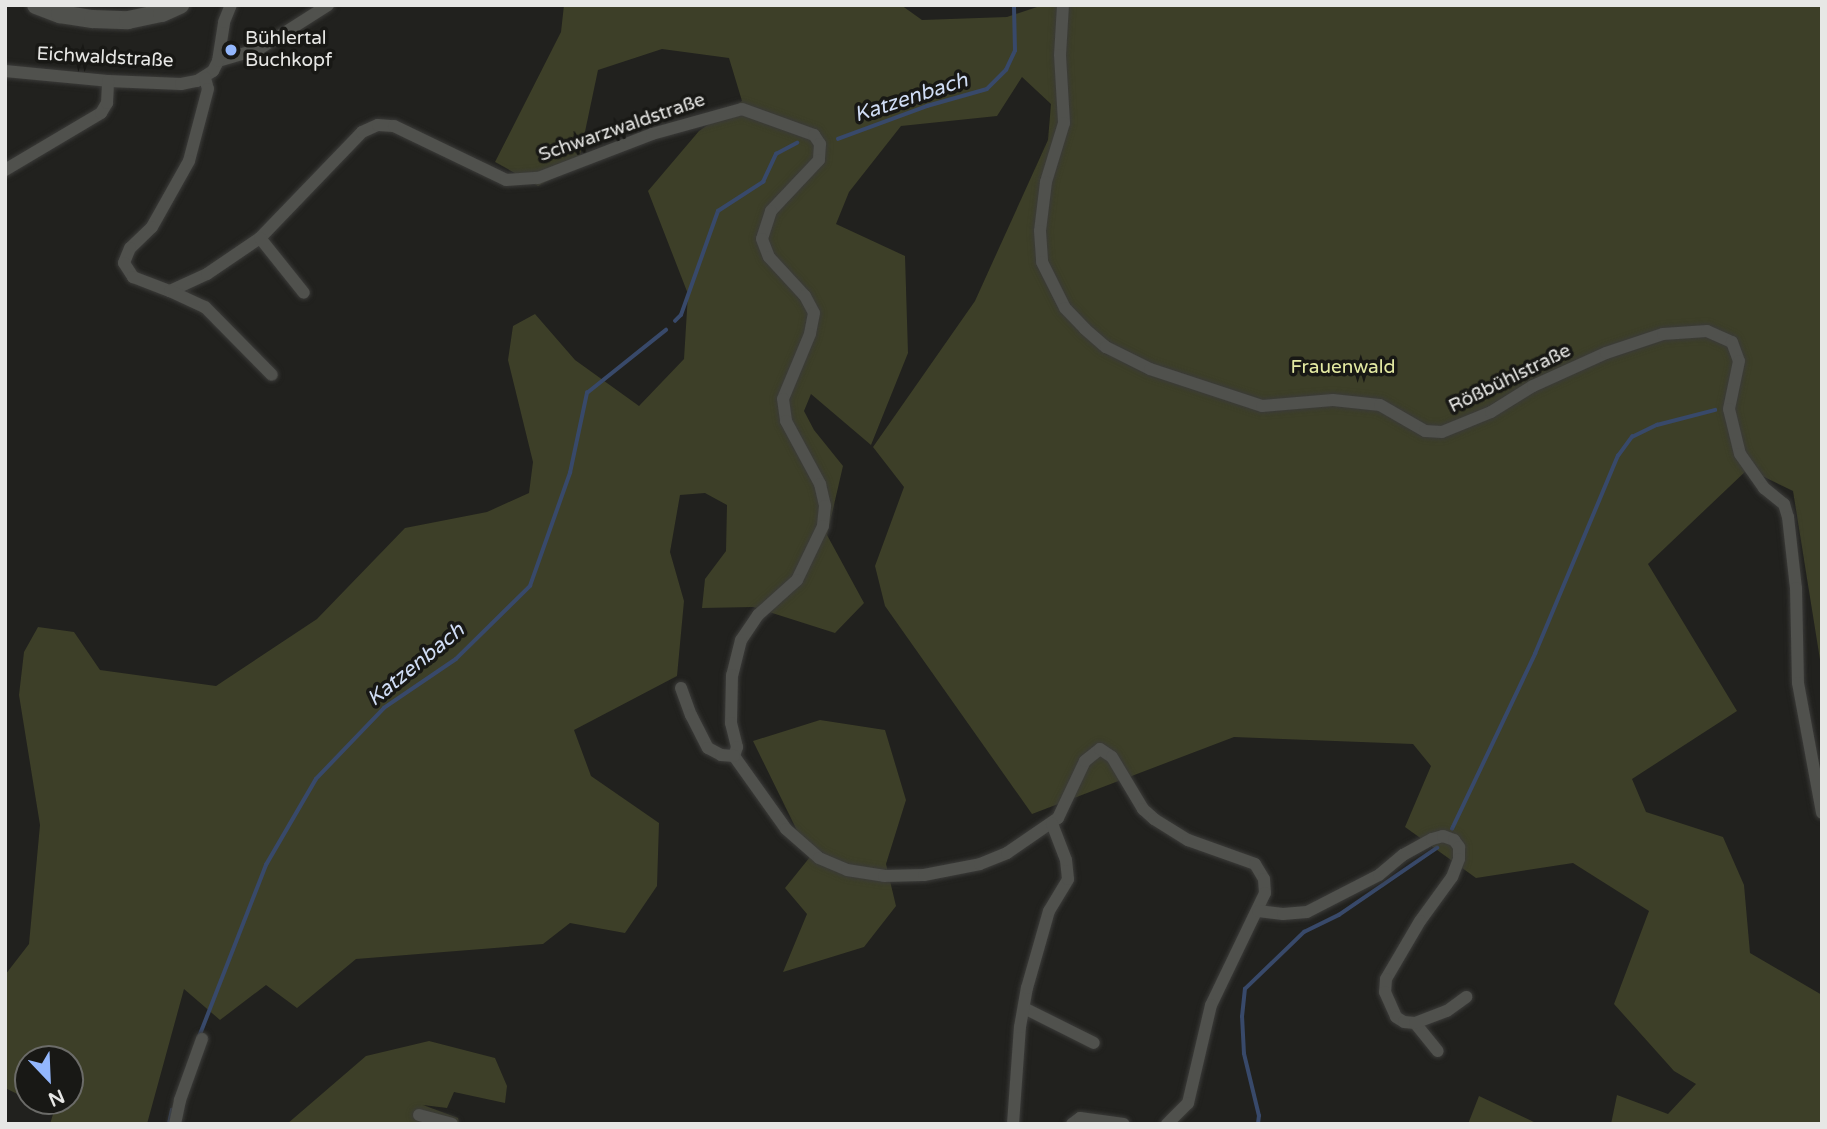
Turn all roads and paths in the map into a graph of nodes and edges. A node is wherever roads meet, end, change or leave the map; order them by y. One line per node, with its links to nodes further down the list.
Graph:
1 (36, 5): 2 (main road, Eichwaldstraße)
2 (180, 5)
3 (231, 5): 6 (street)
4 (328, 5): 6 (street)
5 (1063, 5): 17 (street, Rößbühlstraße)
6 (218, 61): 8 (street)
7 (5, 71): 9 (street, Eichwaldstraße)
8 (205, 78): 9 (street, Eichwaldstraße); 12 (street)
9 (108, 80): 10 (street)
10 (5, 170)
11 (260, 238): 12 (street, Schwarzwaldstraße); 13 (street); 16 (street, Schwarzwaldstraße)
12 (170, 291): 14 (street)
13 (304, 293)
14 (272, 375)
15 (681, 688): 16 (street)
16 (734, 756): 18 (street)
17 (1822, 813)
18 (1052, 824): 19 (street); 21 (street)
19 (1258, 911): 22 (street); 32 (street)
20 (1466, 997): 22 (street)
21 (1024, 1008): 24 (street); 29 (street)
22 (1415, 1023): 25 (street)
23 (202, 1038): 27 (street)
24 (1094, 1042)
25 (1438, 1051)
26 (419, 1115): 28 (street)
27 (175, 1124)
28 (452, 1124)
29 (1013, 1124)
30 (1072, 1124): 31 (street)
31 (1124, 1124)
32 (1167, 1124)

